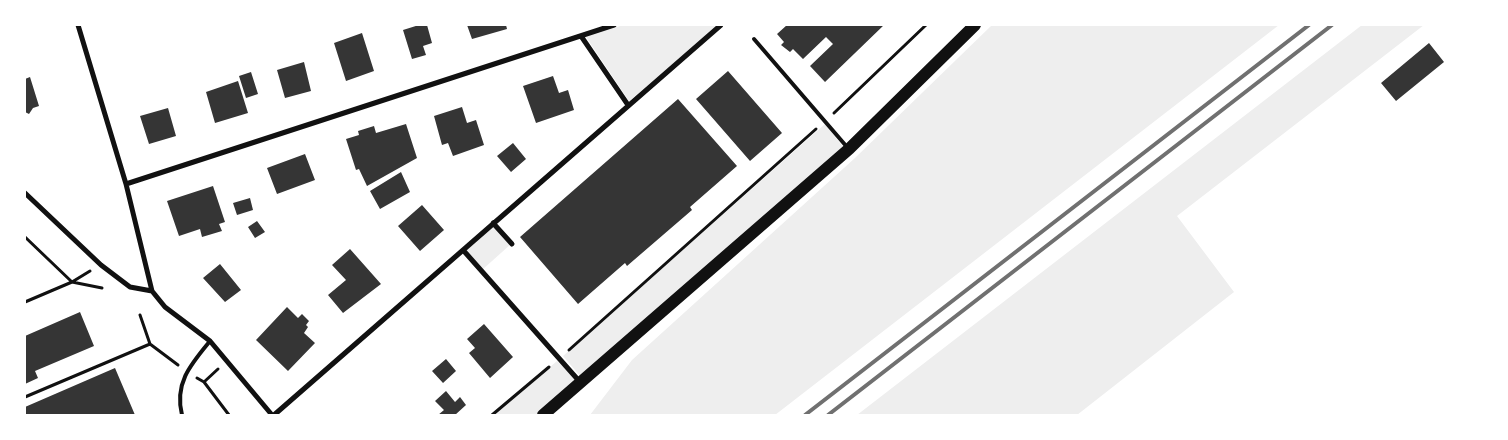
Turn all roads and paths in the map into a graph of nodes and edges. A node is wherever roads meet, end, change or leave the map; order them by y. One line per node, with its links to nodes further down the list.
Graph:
1 (78, 25): 11 (street)
2 (614, 25): 6 (street)
3 (721, 25): 8 (street)
4 (926, 25): 9 (path)
5 (975, 25): 10 (main road)
6 (581, 36): 8 (street); 11 (street)
7 (754, 39): 9 (lane)
8 (628, 105): 13 (street)
9 (825, 121): 10 (lane); 25 (path)
10 (848, 149): 27 (main road)
11 (126, 184): 20 (street)
12 (25, 193): 17 (street)
13 (494, 223): 15 (street); 16 (street)
14 (25, 237): 18 (path)
15 (512, 244)
16 (462, 250): 25 (street); 31 (street)
17 (101, 265): 18 (path); 20 (street)
18 (72, 282): 19 (path); 21 (path)
19 (102, 288)
20 (152, 291): 23 (street)
21 (25, 302)
22 (140, 315): 24 (path)
23 (210, 341): 26 (lane); 31 (street)
24 (150, 344): 26 (path); 28 (path)
25 (559, 359): 27 (street); 32 (path)
26 (186, 371): 29 (path); 30 (lane)
27 (580, 383): 33 (main road)
28 (25, 397)
29 (227, 414)
30 (182, 415)
31 (273, 415)
32 (492, 415)
33 (543, 415)

